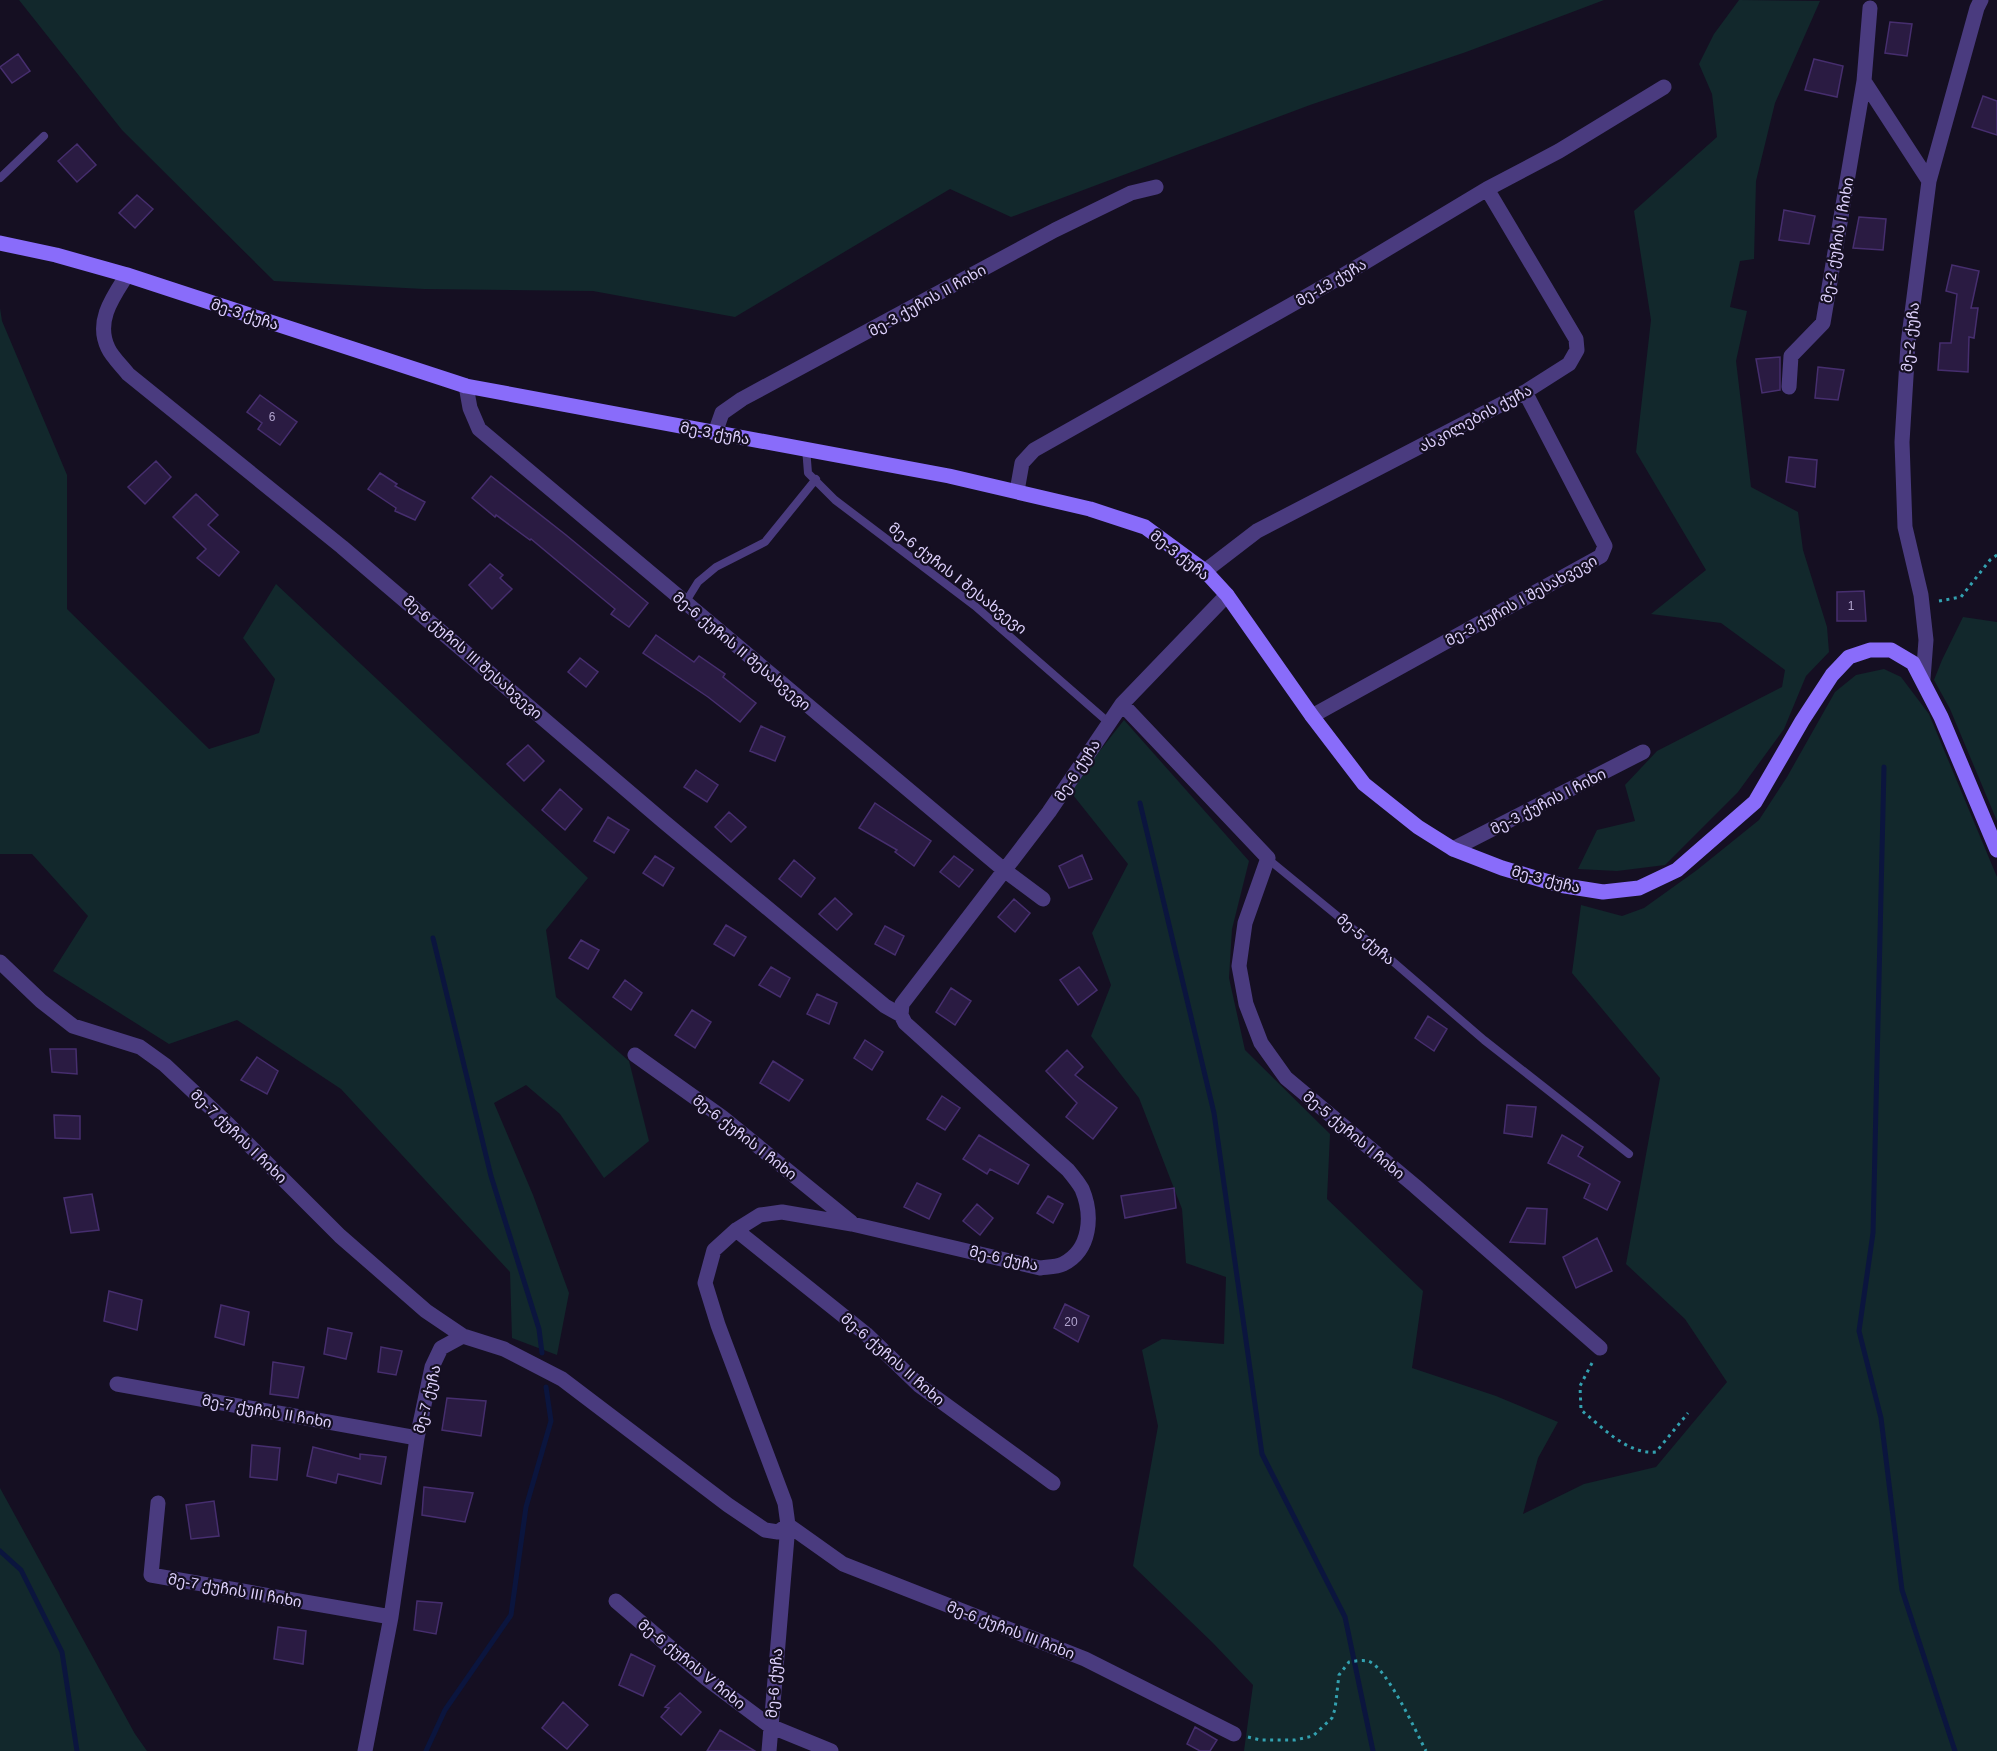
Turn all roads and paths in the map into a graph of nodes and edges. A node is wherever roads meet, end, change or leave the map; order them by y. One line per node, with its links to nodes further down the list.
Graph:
1 (1981, 0): 7 (street, მე-2 ქუჩა)
2 (1870, 8): 3 (street, მე-2 ქუჩის I ჩიხი)
3 (1864, 81): 7 (street); 13 (street, მე-2 ქუჩის I ჩიხი)
4 (1664, 87): 9 (street, მე-13 ქუჩა)
5 (44, 136): 6 (lane)
6 (0, 178)
7 (1929, 181): 23 (street, მე-2 ქუჩა)
8 (1156, 187): 15 (street, მე-3 ქუჩის II ჩიხი)
9 (1487, 189): 14 (street, ასკილების ქუჩა); 18 (street, მე-13 ქუჩა)
10 (0, 243): 11 (street, მე-3 ქუჩა)
11 (127, 275): 12 (street, მე-3 ქუჩა); 35 (street, მე-6 ქუჩის III შესახვევი)
12 (466, 386): 15 (street, მე-3 ქუჩა); 22 (street, მე-6 ქუჩის II შესახვევი)
13 (1790, 387)
14 (1525, 392): 20 (street, ასკილების ქუჩა); 26 (street, მე-3 ქუჩის I შესახვევი)
15 (715, 433): 16 (street, მე-3 ქუჩა)
16 (806, 448): 17 (lane, მე-6 ქუჩის I შესახვევი); 18 (street, მე-3 ქუჩა)
17 (816, 479): 22 (lane); 27 (lane, მე-6 ქუჩის I შესახვევი)
18 (1017, 491): 20 (street, მე-3 ქუჩა)
19 (1997, 555): 23 (path)
20 (1205, 571): 21 (street, მე-3 ქუჩა)
21 (1227, 595): 25 (street, მე-6 ქუჩა); 26 (street, მე-3 ქუჩა)
22 (685, 603): 32 (street, მე-6 ქუჩის II შესახვევი)
23 (1922, 605): 24 (street, მე-2 ქუჩა)
24 (1923, 679): 29 (street, მე-3 ქუჩა); 30 (street, მე-3 ქუჩა)
25 (1122, 704): 27 (street, მე-6 ქუჩა); 31 (street, მე-5 ქუჩა)
26 (1312, 716): 29 (street, მე-3 ქუჩა)
27 (1108, 722): 32 (street, მე-6 ქუჩა)
28 (1643, 752): 29 (street, მე-3 ქუჩის I ჩიხი)
29 (1453, 849)
30 (1997, 850)
31 (1268, 858): 37 (lane, მე-5 ქუჩა); 41 (street, მე-5 ქუჩის I ჩიხი)
32 (1004, 870): 33 (street, მე-6 ქუჩის II შესახვევი); 35 (street, მე-6 ქუჩა)
33 (1043, 899)
34 (0, 962): 40 (street, მე-7 ქუჩის I ჩიხი)
35 (901, 1015): 38 (street, მე-6 ქუჩა)
36 (635, 1055): 38 (street, მე-6 ქუჩის I ჩიხი)
37 (1629, 1154)
38 (852, 1224): 39 (street, მე-6 ქუჩა)
39 (736, 1230): 45 (street, მე-6 ქუჩის II ჩიხი); 47 (street, მე-6 ქუჩა)
40 (463, 1335): 44 (street, მე-7 ქუჩა); 47 (street)
41 (1600, 1348): 43 (path)
42 (117, 1384): 44 (street, მე-7 ქუჩის II ჩიხი)
43 (1688, 1413)
44 (417, 1438): 49 (street, მე-7 ქუჩა)
45 (1053, 1483)
46 (158, 1503): 49 (street, მე-7 ქუჩის III ჩიხი)
47 (789, 1526): 50 (street, მე-6 ქუჩა); 51 (street, მე-6 ქუჩის III ჩიხი)
48 (616, 1601): 50 (street, მე-6 ქუჩის V ჩიხი)
49 (391, 1617): 52 (street, მე-7 ქუჩა)
50 (770, 1726): 53 (street, მე-6 ქუჩა); 54 (street, მე-6 ქუჩის V ჩიხი)
51 (1234, 1734): 55 (path)
52 (365, 1751)
53 (769, 1751)
54 (831, 1751)
55 (1426, 1751)

